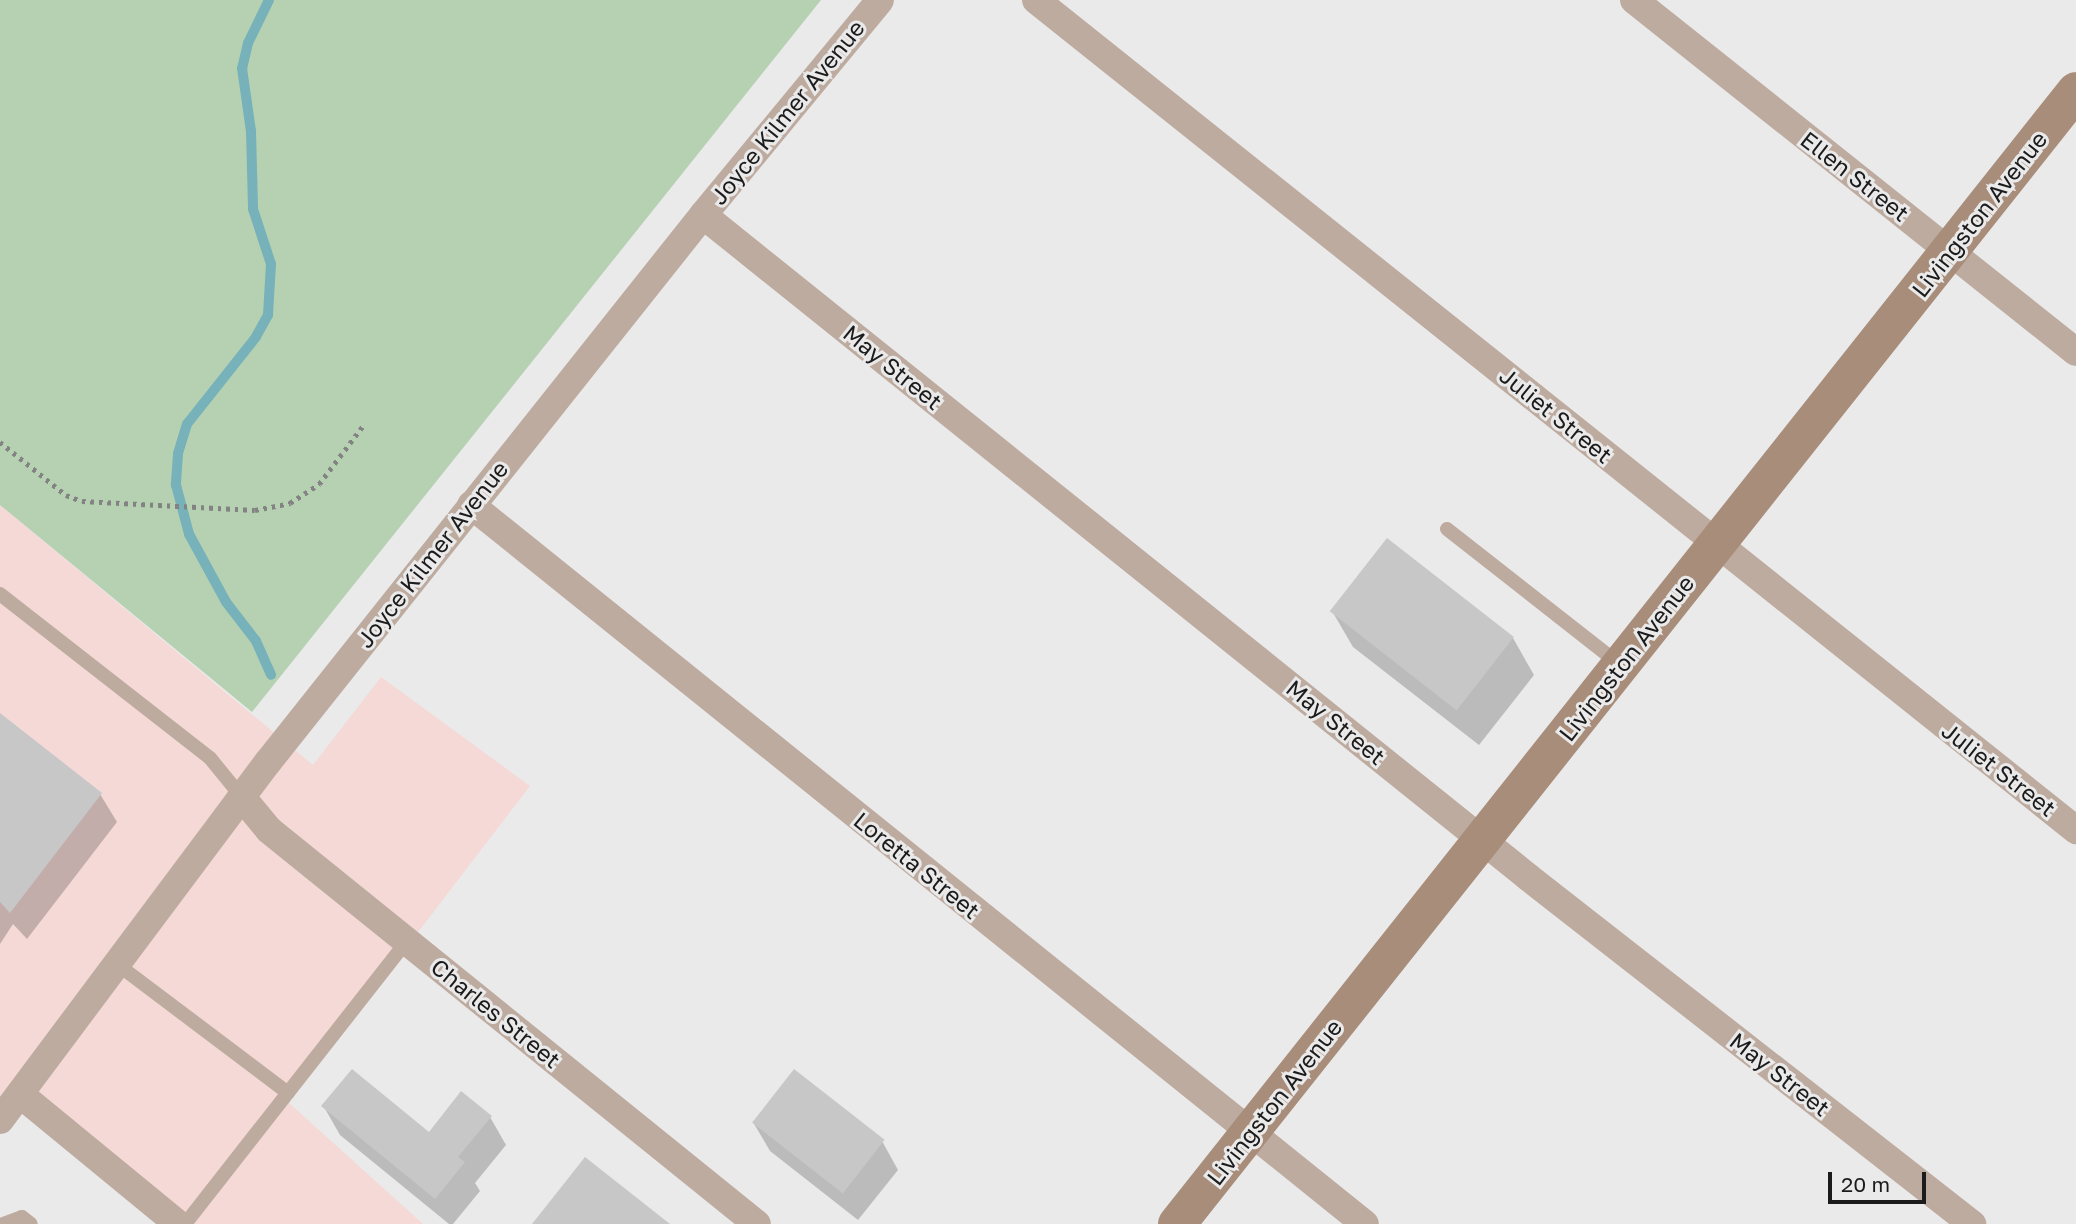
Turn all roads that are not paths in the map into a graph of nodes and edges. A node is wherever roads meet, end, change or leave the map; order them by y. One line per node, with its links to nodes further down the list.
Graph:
1 (880, 0): 5 (street, Joyce Kilmer Avenue)
2 (1036, 0): 10 (street, Juliet Street)
3 (1634, 0): 6 (street, Ellen Street)
4 (2076, 91): 6 (main road, Livingston Avenue)
5 (703, 215): 8 (street, Joyce Kilmer Avenue); 15 (street, May Street)
6 (1950, 250): 7 (street, Ellen Street); 10 (main road, Livingston Avenue)
7 (2076, 352)
8 (471, 505): 13 (street, Joyce Kilmer Avenue); 21 (street, Loretta Street)
9 (1447, 529): 12 (lane)
10 (1718, 543): 12 (main road, Livingston Avenue); 14 (street, Juliet Street)
11 (0, 594): 13 (lane)
12 (1620, 665): 15 (main road, Livingston Avenue)
13 (241, 796): 16 (street, Charles Street); 17 (street, Joyce Kilmer Avenue)
14 (2076, 830)
15 (1483, 838): 21 (main road, Livingston Avenue); 29 (street, May Street)
16 (407, 941): 18 (lane); 26 (street, Charles Street)
17 (117, 964): 18 (lane); 19 (street, Joyce Kilmer Avenue)
18 (288, 1093): 25 (lane)
19 (21, 1095): 20 (street, Joyce Kilmer Avenue); 24 (street)
20 (0, 1119)
21 (1249, 1133): 27 (main road, Livingston Avenue); 28 (street, Loretta Street)
22 (3, 1224): 23 (lane)
23 (31, 1224)
24 (178, 1224)
25 (185, 1224)
26 (757, 1224)
27 (1177, 1224)
28 (1365, 1224)
29 (1972, 1224)

